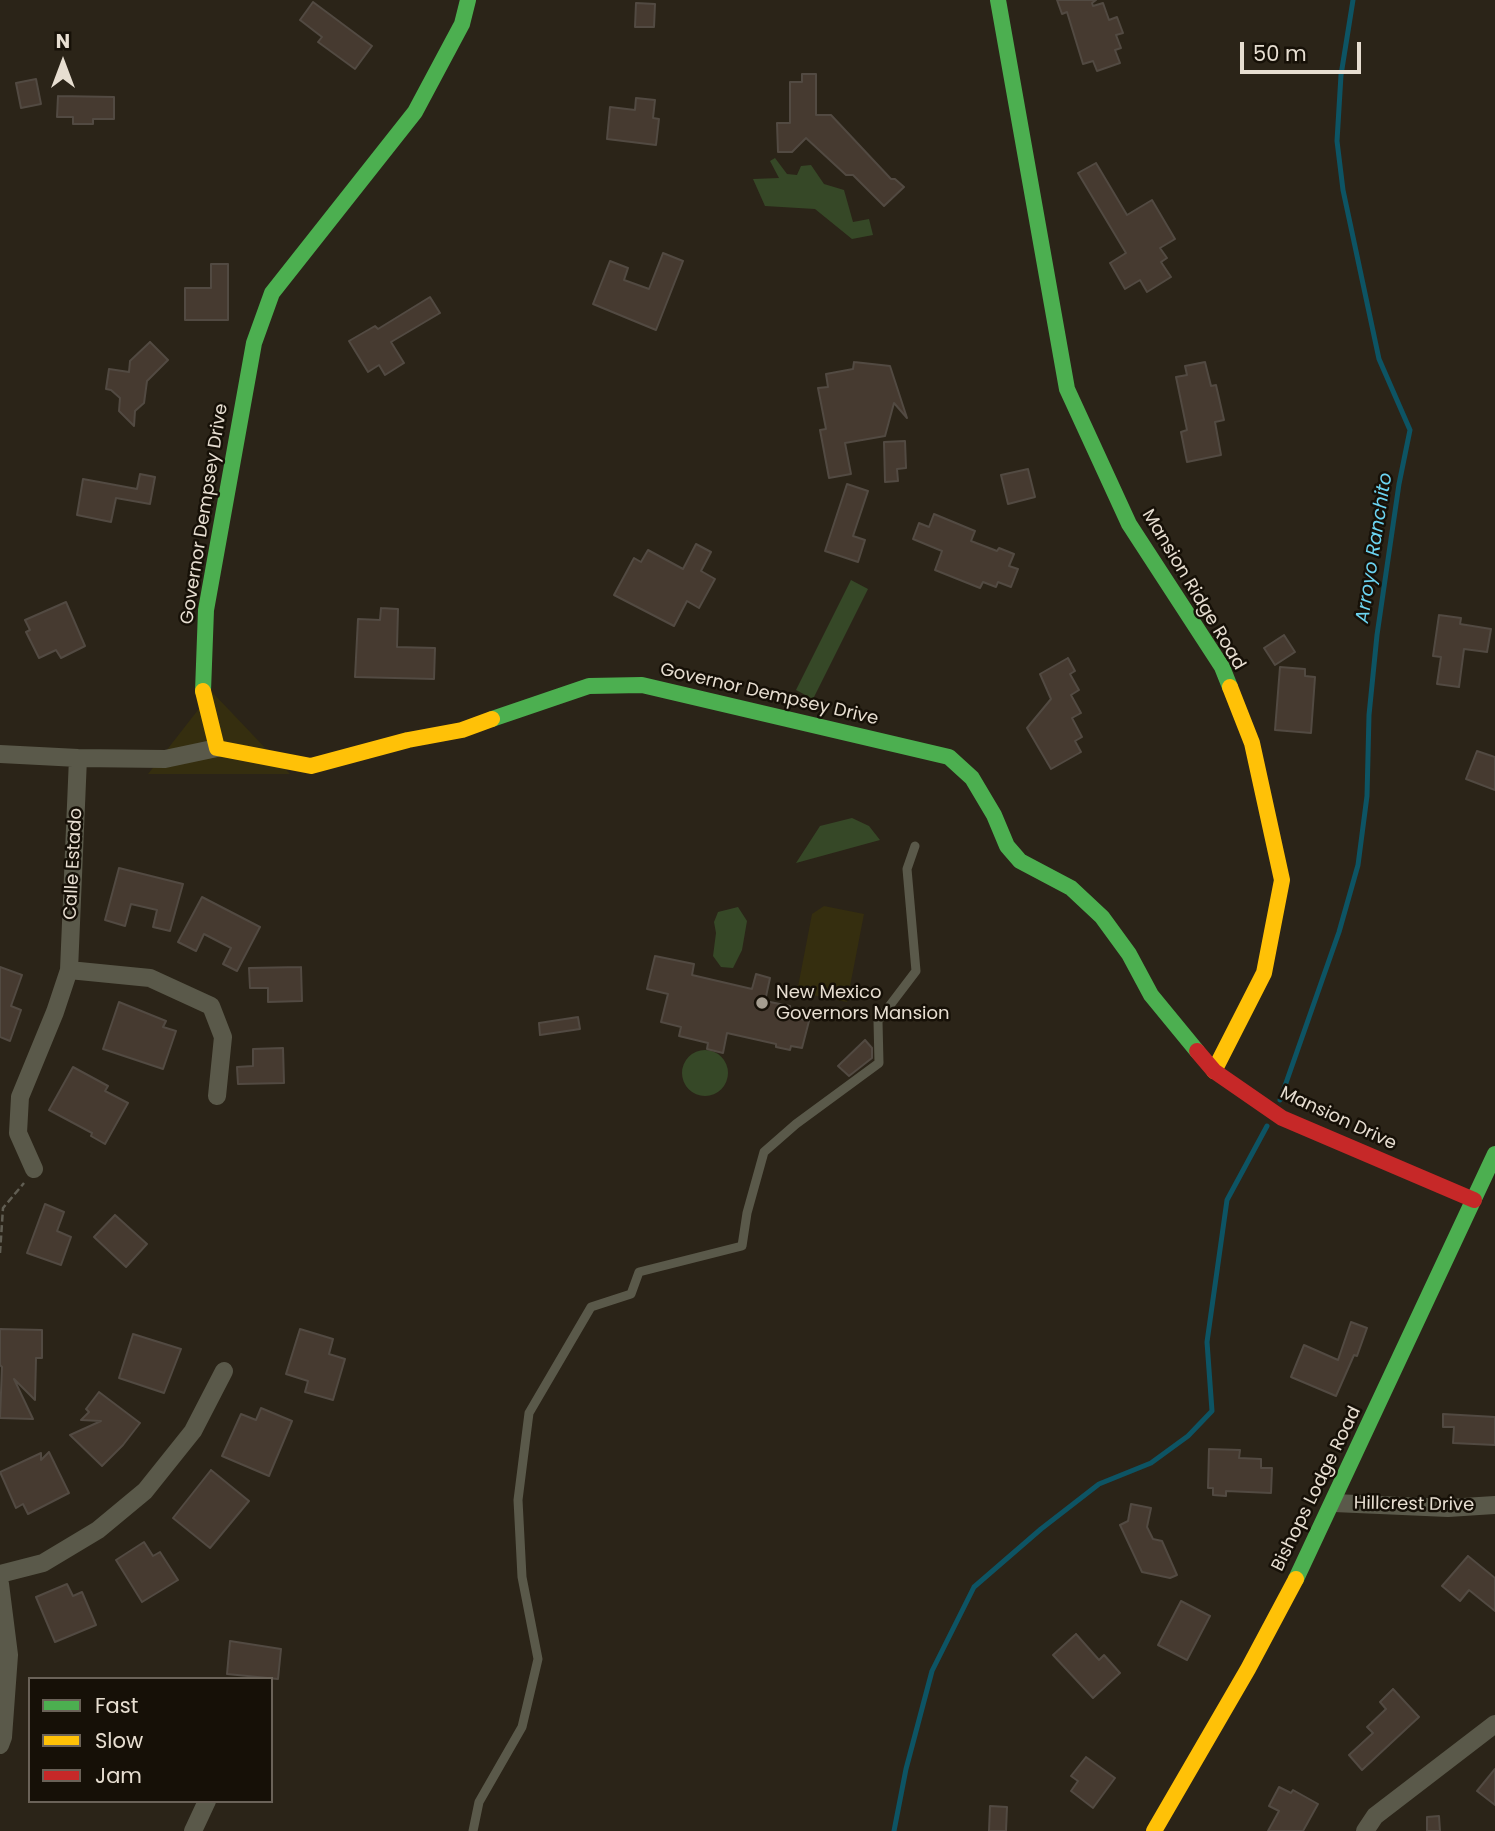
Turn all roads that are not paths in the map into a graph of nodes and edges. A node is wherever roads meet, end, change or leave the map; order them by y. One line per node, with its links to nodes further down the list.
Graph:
1 (468, 0): 3 (street, Governor Dempsey Drive)
2 (998, 0): 9 (street, Mansion Ridge Road)
3 (217, 748): 5 (street); 7 (street, Governor Dempsey Drive)
4 (0, 754): 5 (street)
5 (78, 758): 8 (street, Calle Estado)
6 (915, 846): 23 (lane)
7 (1102, 917): 9 (street, Mansion Drive)
8 (69, 970): 10 (street); 12 (street, Calle Estado)
9 (1213, 1071): 13 (street, Mansion Drive)
10 (218, 1096)
11 (1495, 1154): 13 (street, Bishops Lodge Road)
12 (34, 1169)
13 (1474, 1200): 15 (street, Bishops Lodge Road)
14 (224, 1371): 17 (street)
15 (1334, 1503): 16 (street, Hillcrest Drive); 24 (street, Bishops Lodge Road)
16 (1495, 1505)
17 (0, 1574)
18 (0, 1584): 20 (street)
19 (1495, 1724): 25 (street)
20 (0, 1745)
21 (206, 1803): 22 (street)
22 (193, 1831)
23 (472, 1831)
24 (1154, 1831)
25 (1365, 1831)

